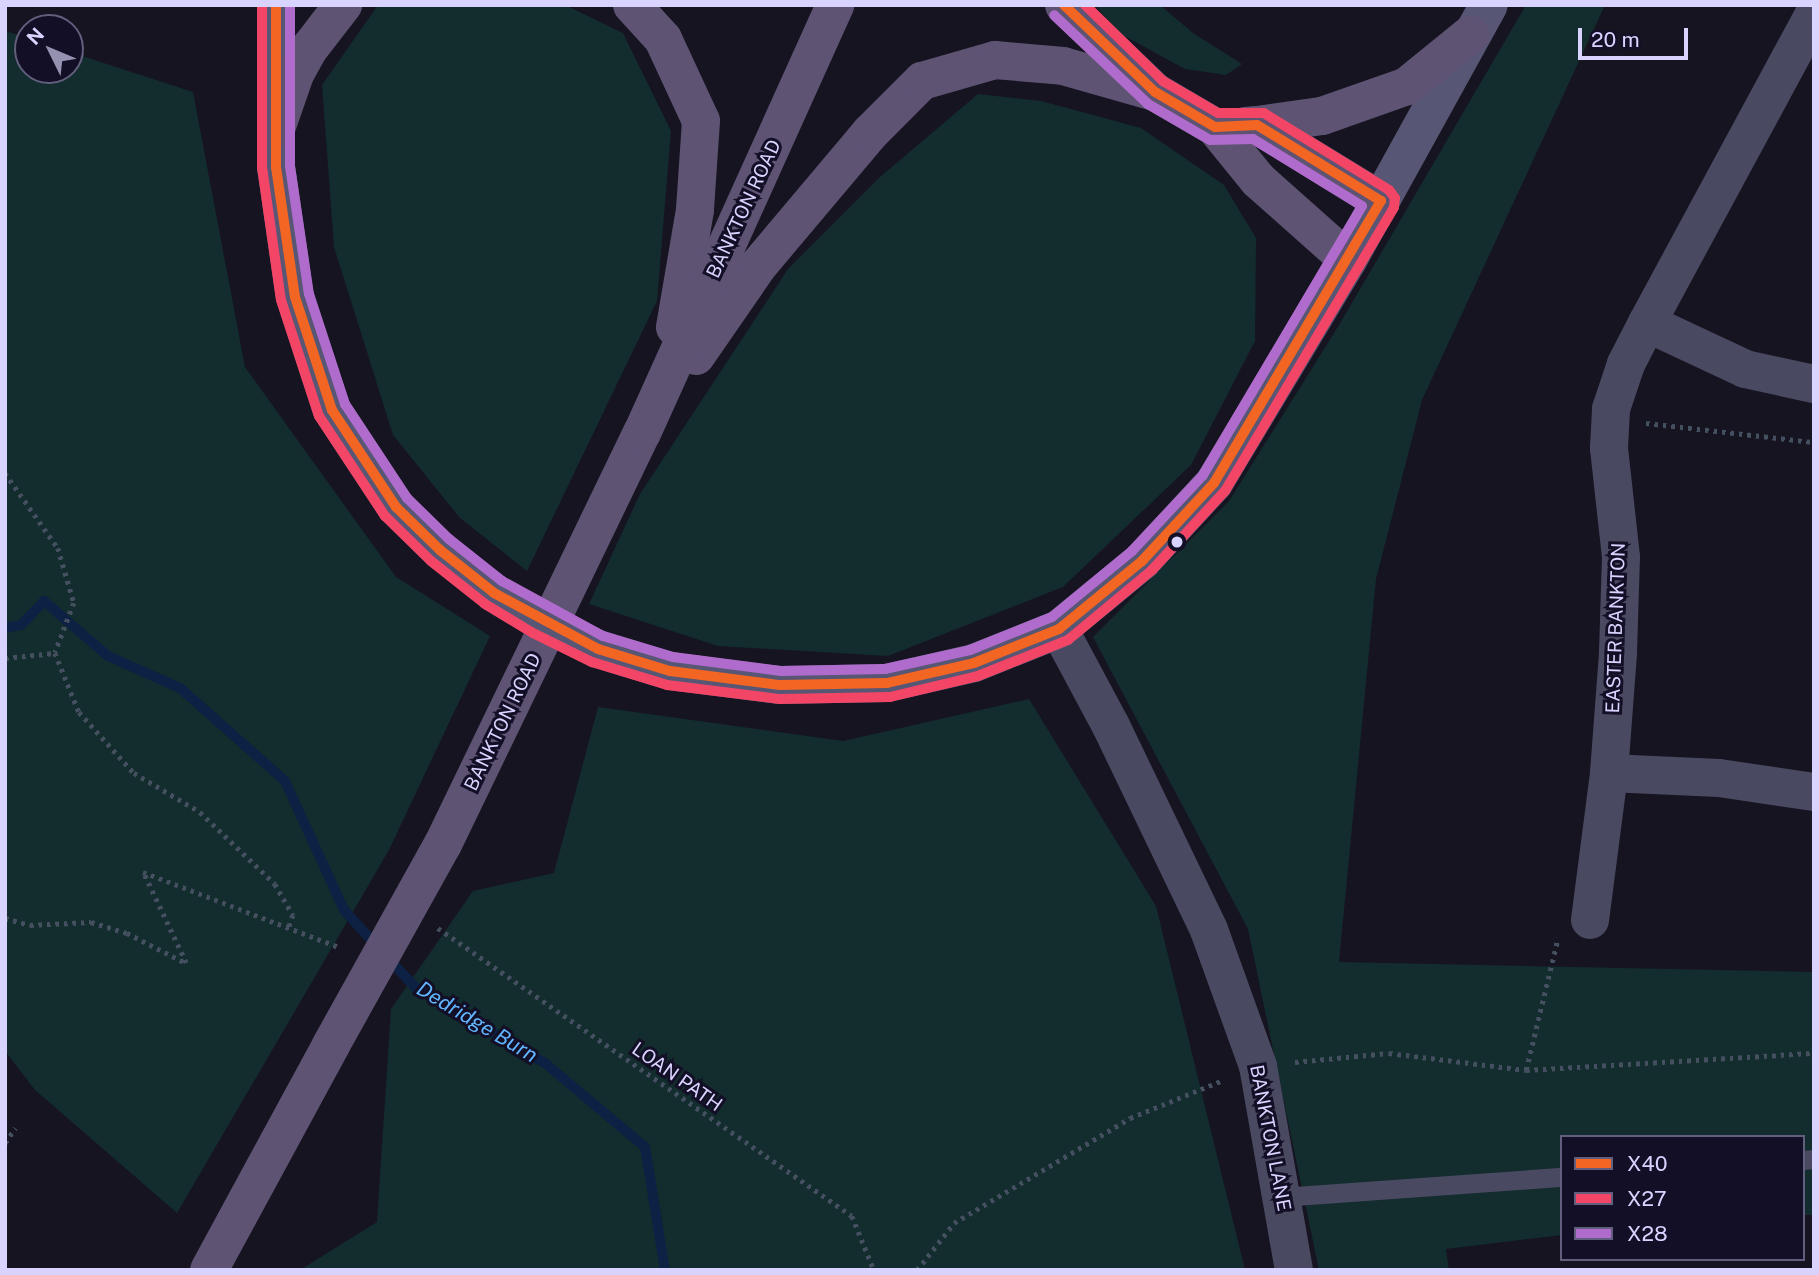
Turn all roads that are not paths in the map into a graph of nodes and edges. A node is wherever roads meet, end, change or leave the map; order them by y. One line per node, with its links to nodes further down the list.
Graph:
1 (276, 5): 11 (street)
2 (343, 5): 11 (main road)
3 (632, 5): 15 (main road)
4 (835, 5): 15 (main road, BANKTON ROAD)
5 (1064, 5): 8 (main road)
6 (1814, 14): 14 (street, EASTER BANKTON)
7 (1480, 20): 9 (main road); 12 (street)
8 (1155, 92): 10 (main road); 17 (main road)
9 (1257, 125): 10 (main road); 12 (main road)
10 (1215, 127): 13 (main road)
11 (276, 129): 18 (street, bridge)
12 (1381, 201): 13 (street)
13 (1348, 260): 18 (street)
14 (1647, 323): 16 (street); 19 (street, EASTER BANKTON)
15 (667, 377): 17 (main road, BANKTON ROAD)
16 (1814, 384)
17 (642, 433): 24 (main road, BANKTON ROAD, bridge)
18 (1059, 629): 23 (street, BANKTON LANE)
19 (1609, 774): 20 (street); 21 (street, EASTER BANKTON)
20 (1814, 792)
21 (1590, 920)
22 (1560, 1177): 23 (lane)
23 (1281, 1197): 25 (street, BANKTON LANE)
24 (209, 1270)
25 (1294, 1270)

